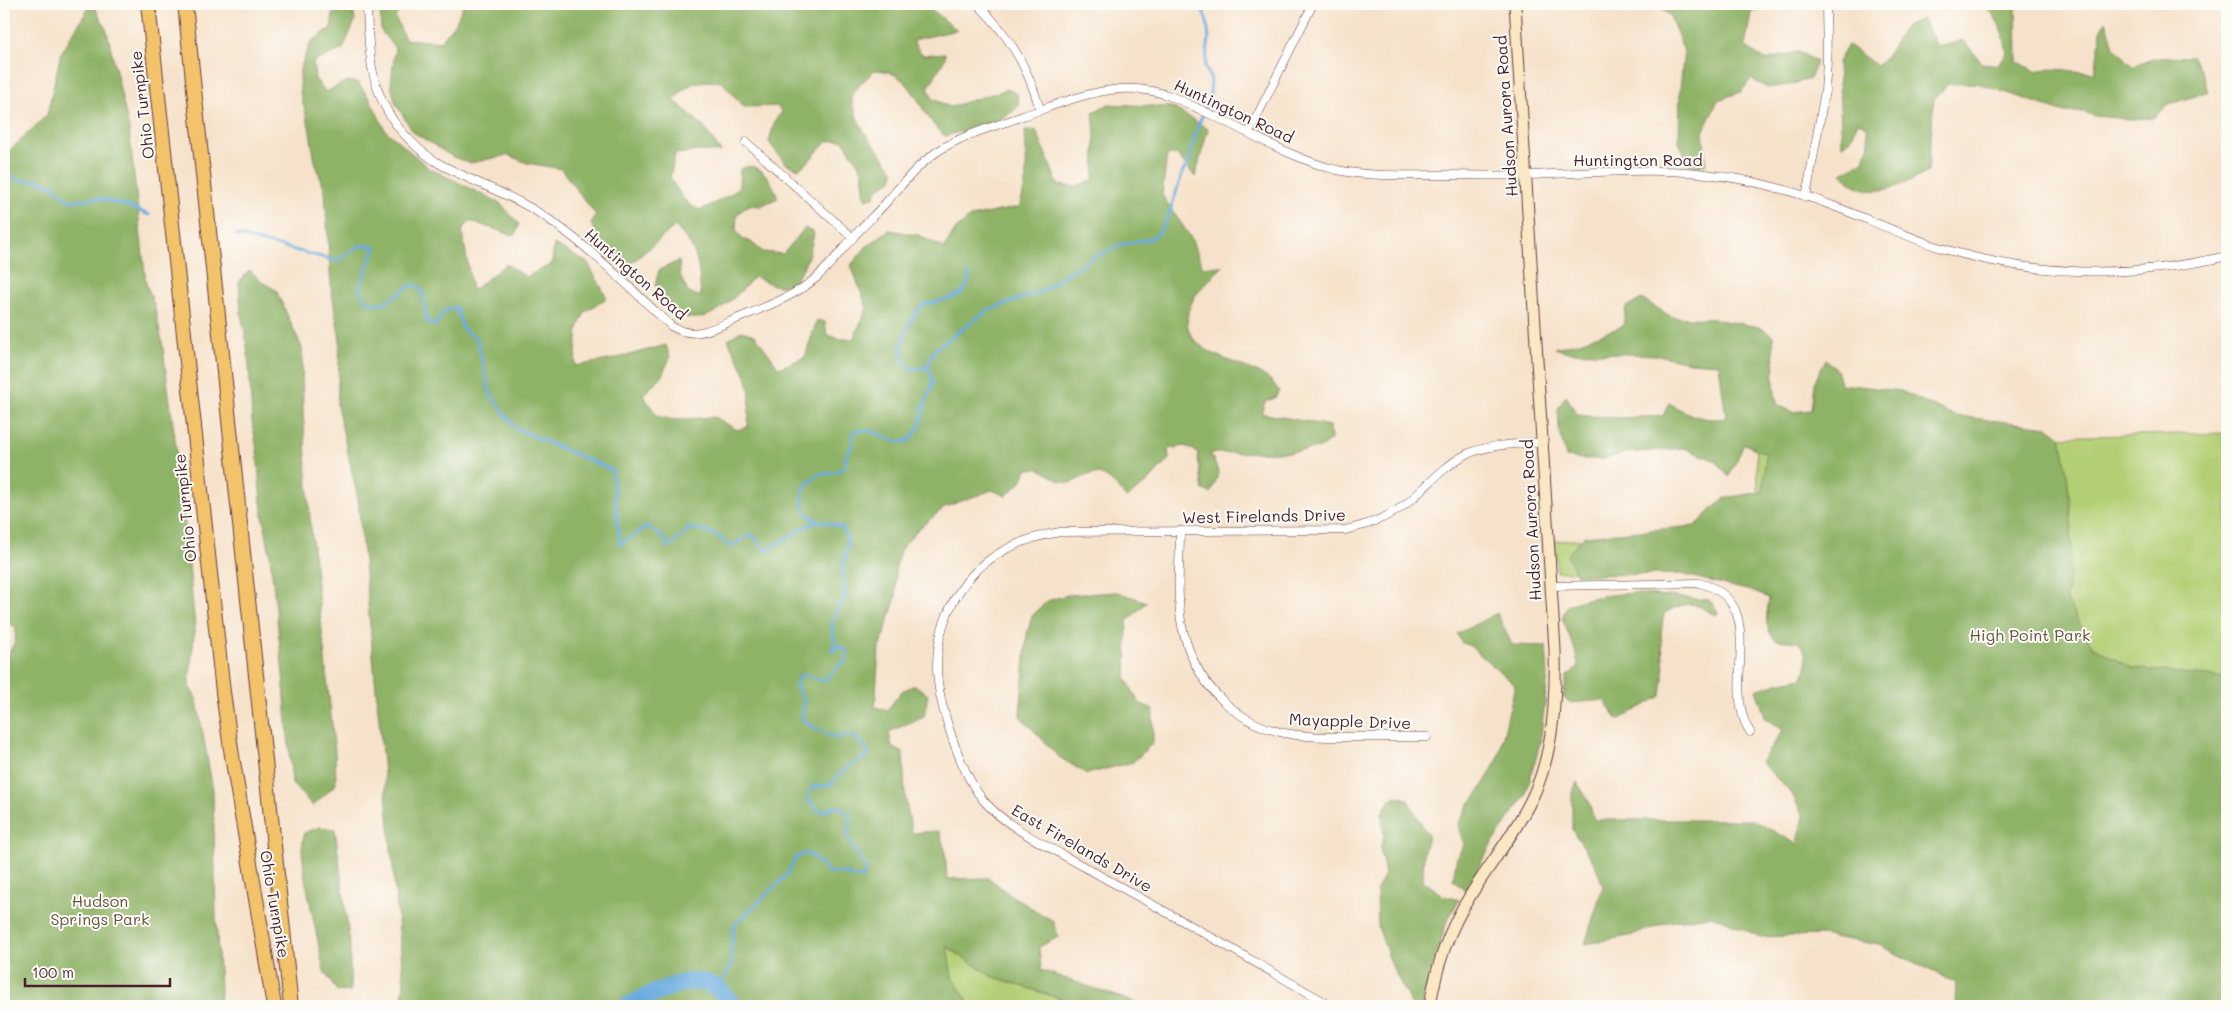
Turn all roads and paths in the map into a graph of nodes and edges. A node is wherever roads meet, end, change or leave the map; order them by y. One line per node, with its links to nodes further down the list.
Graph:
1 (148, 4): 21 (highway, Ohio Turnpike)
2 (185, 4): 22 (highway, Ohio Turnpike)
3 (366, 4): 13 (street, Huntington Road)
4 (977, 4): 8 (street)
5 (1313, 4): 9 (street)
6 (1515, 4): 11 (street, Hudson Aurora Road)
7 (1826, 4): 12 (street)
8 (1040, 110): 9 (street, Huntington Road); 13 (street, Huntington Road)
9 (1249, 132): 11 (street, Huntington Road)
10 (746, 142): 13 (street)
11 (1526, 175): 12 (street, Huntington Road); 15 (street, Hudson Aurora Road)
12 (1806, 197): 14 (street, Huntington Road)
13 (852, 238)
14 (2227, 256)
15 (1543, 442): 16 (street, West Firelands Drive); 18 (street, Hudson Aurora Road)
16 (1180, 531): 17 (street, West Firelands Drive); 20 (street, Mayapple Drive)
17 (1080, 532): 23 (street, East Firelands Drive)
18 (1551, 586): 19 (street); 24 (street, Hudson Aurora Road)
19 (1750, 732)
20 (1427, 737)
21 (274, 1006)
22 (291, 1006)
23 (1332, 1006)
24 (1430, 1006)

